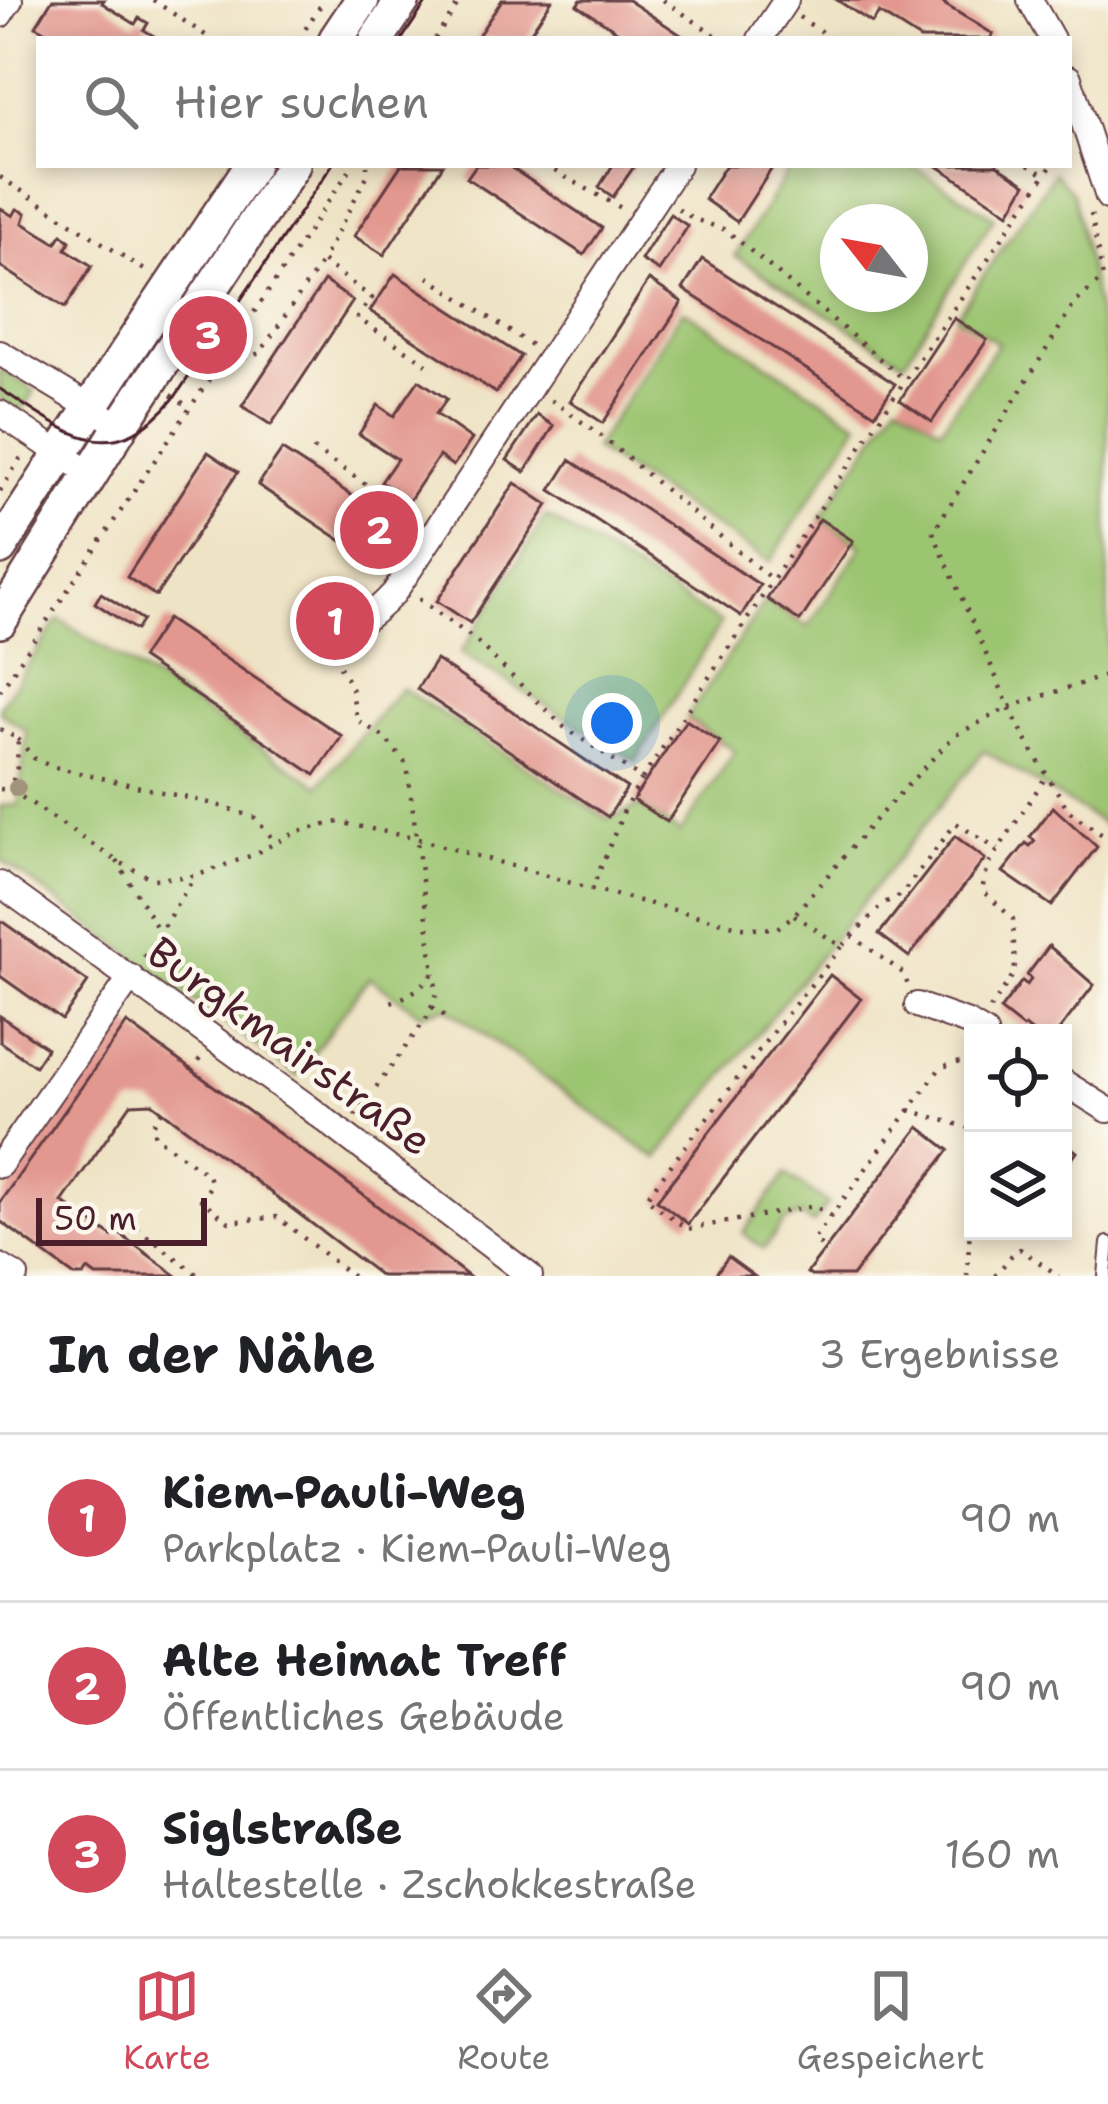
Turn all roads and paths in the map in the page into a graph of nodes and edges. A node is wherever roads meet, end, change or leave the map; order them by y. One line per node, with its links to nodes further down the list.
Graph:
1 (10, 0): 10 (street)
2 (153, 0): 11 (path)
3 (324, 0): 12 (path)
4 (362, 0): 13 (main road)
5 (403, 0): 14 (main road)
6 (461, 0): 15 (path)
7 (663, 0): 16 (path)
8 (790, 0): 17 (street); 18 (path)
9 (1030, 0): 19 (street)
10 (0, 15)
11 (207, 36)
12 (301, 36)
13 (338, 36)
14 (379, 36)
15 (437, 36)
16 (717, 36)
17 (762, 36)
18 (827, 36)
19 (1050, 36)
20 (1072, 87): 32 (street)
21 (250, 168): 46 (main road)
22 (291, 168): 48 (main road)
23 (351, 168): 41 (path)
24 (367, 168): 34 (path)
25 (549, 168): 33 (path)
26 (676, 168): 31 (street)
27 (1033, 168): 29 (path)
28 (1049, 168): 29 (path)
29 (1043, 174): 42 (path)
30 (0, 177): 35 (path)
31 (658, 196): 33 (street); 42 (path)
32 (1108, 197)
33 (642, 220): 39 (street)
34 (322, 261): 40 (path); 41 (path)
35 (146, 271)
36 (428, 278): 39 (path)
37 (1103, 278): 60 (path)
38 (0, 352): 46 (street)
39 (550, 358): 43 (street)
40 (427, 364)
41 (221, 365): 59 (path)
42 (905, 380): 54 (path)
43 (532, 386): 52 (street); 54 (path)
44 (187, 394): 45 (path)
45 (182, 402)
46 (90, 407): 48 (street); 50 (main road)
47 (0, 413): 50 (street)
48 (121, 426): 51 (main road)
49 (313, 449): 52 (path)
50 (59, 454): 51 (street); 53 (main road)
51 (92, 476): 56 (main road)
52 (436, 530): 55 (street)
53 (0, 548)
54 (772, 580): 64 (path)
55 (400, 585): 57 (street); 64 (path)
56 (0, 621)
57 (323, 638): 67 (path)
58 (1108, 676): 60 (path)
59 (0, 691)
60 (1010, 707): 63 (path); 75 (path)
61 (0, 729): 62 (path)
62 (18, 740): 66 (path); 69 (path)
63 (1047, 775): 68 (path); 70 (path)
64 (642, 779): 74 (path)
65 (0, 790): 66 (path)
66 (10, 790): 71 (path)
67 (418, 838): 69 (path); 74 (path); 79 (path)
68 (1108, 839)
69 (276, 843): 72 (path)
70 (998, 850): 77 (path); 86 (path)
71 (117, 861): 72 (path); 76 (path)
72 (195, 876): 76 (path)
73 (0, 884): 80 (street, Burgkmairstraße)
74 (592, 889): 75 (path)
75 (794, 915): 78 (path)
76 (160, 933): 80 (path)
77 (852, 935): 78 (path); 82 (path)
78 (842, 947): 95 (path)
79 (434, 971): 81 (path); 83 (path)
80 (131, 976): 94 (street); 104 (street, Burgkmairstraße)
81 (383, 1004)
82 (917, 1005): 85 (street)
83 (432, 1007): 84 (path); 92 (path)
84 (445, 1016)
85 (966, 1024)
86 (985, 1024)
87 (964, 1061): 89 (path)
88 (1072, 1088): 90 (street)
89 (909, 1110): 93 (path); 95 (path)
90 (1108, 1110)
91 (162, 1111): 103 (path)
92 (352, 1120)
93 (964, 1126)
94 (0, 1165)
95 (831, 1216): 99 (path)
96 (136, 1228): 102 (path)
97 (969, 1240): 105 (path)
98 (1108, 1243): 108 (lane)
99 (821, 1246)
100 (0, 1266): 101 (street)
101 (16, 1276)
102 (199, 1276)
103 (352, 1276)
104 (530, 1276)
105 (967, 1276)
106 (995, 1276): 107 (path)
107 (1059, 1276)
108 (1105, 1276)

